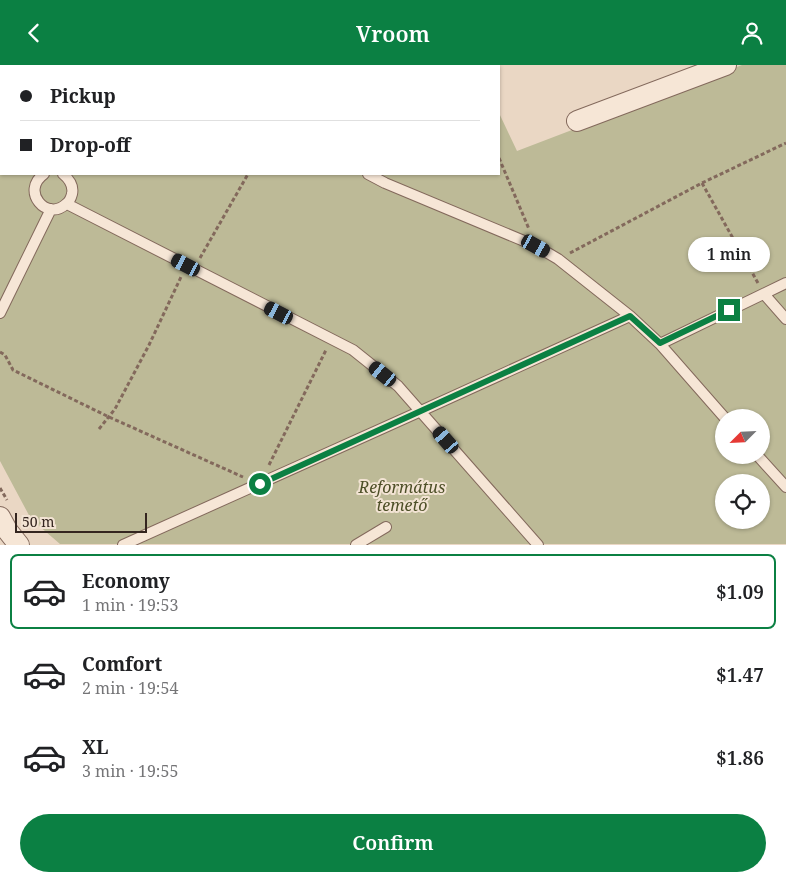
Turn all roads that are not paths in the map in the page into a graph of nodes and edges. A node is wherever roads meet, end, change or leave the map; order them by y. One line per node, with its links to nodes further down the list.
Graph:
1 (726, 65): 2 (street)
2 (577, 121)
3 (42, 175): 7 (lane)
4 (64, 175): 6 (lane)
5 (370, 175): 11 (lane)
6 (67, 204): 7 (lane); 15 (lane)
7 (51, 209): 10 (lane)
8 (786, 283): 9 (lane)
9 (764, 294): 12 (lane); 13 (lane)
10 (0, 313)
11 (630, 316): 13 (lane); 15 (lane)
12 (786, 319)
13 (660, 343): 14 (lane)
14 (717, 409)
15 (421, 411): 21 (lane); 23 (lane)
16 (765, 464): 17 (lane)
17 (786, 487)
18 (0, 517): 20 (street)
19 (386, 527): 22 (lane)
20 (19, 545)
21 (123, 545)
22 (356, 545)
23 (538, 545)

